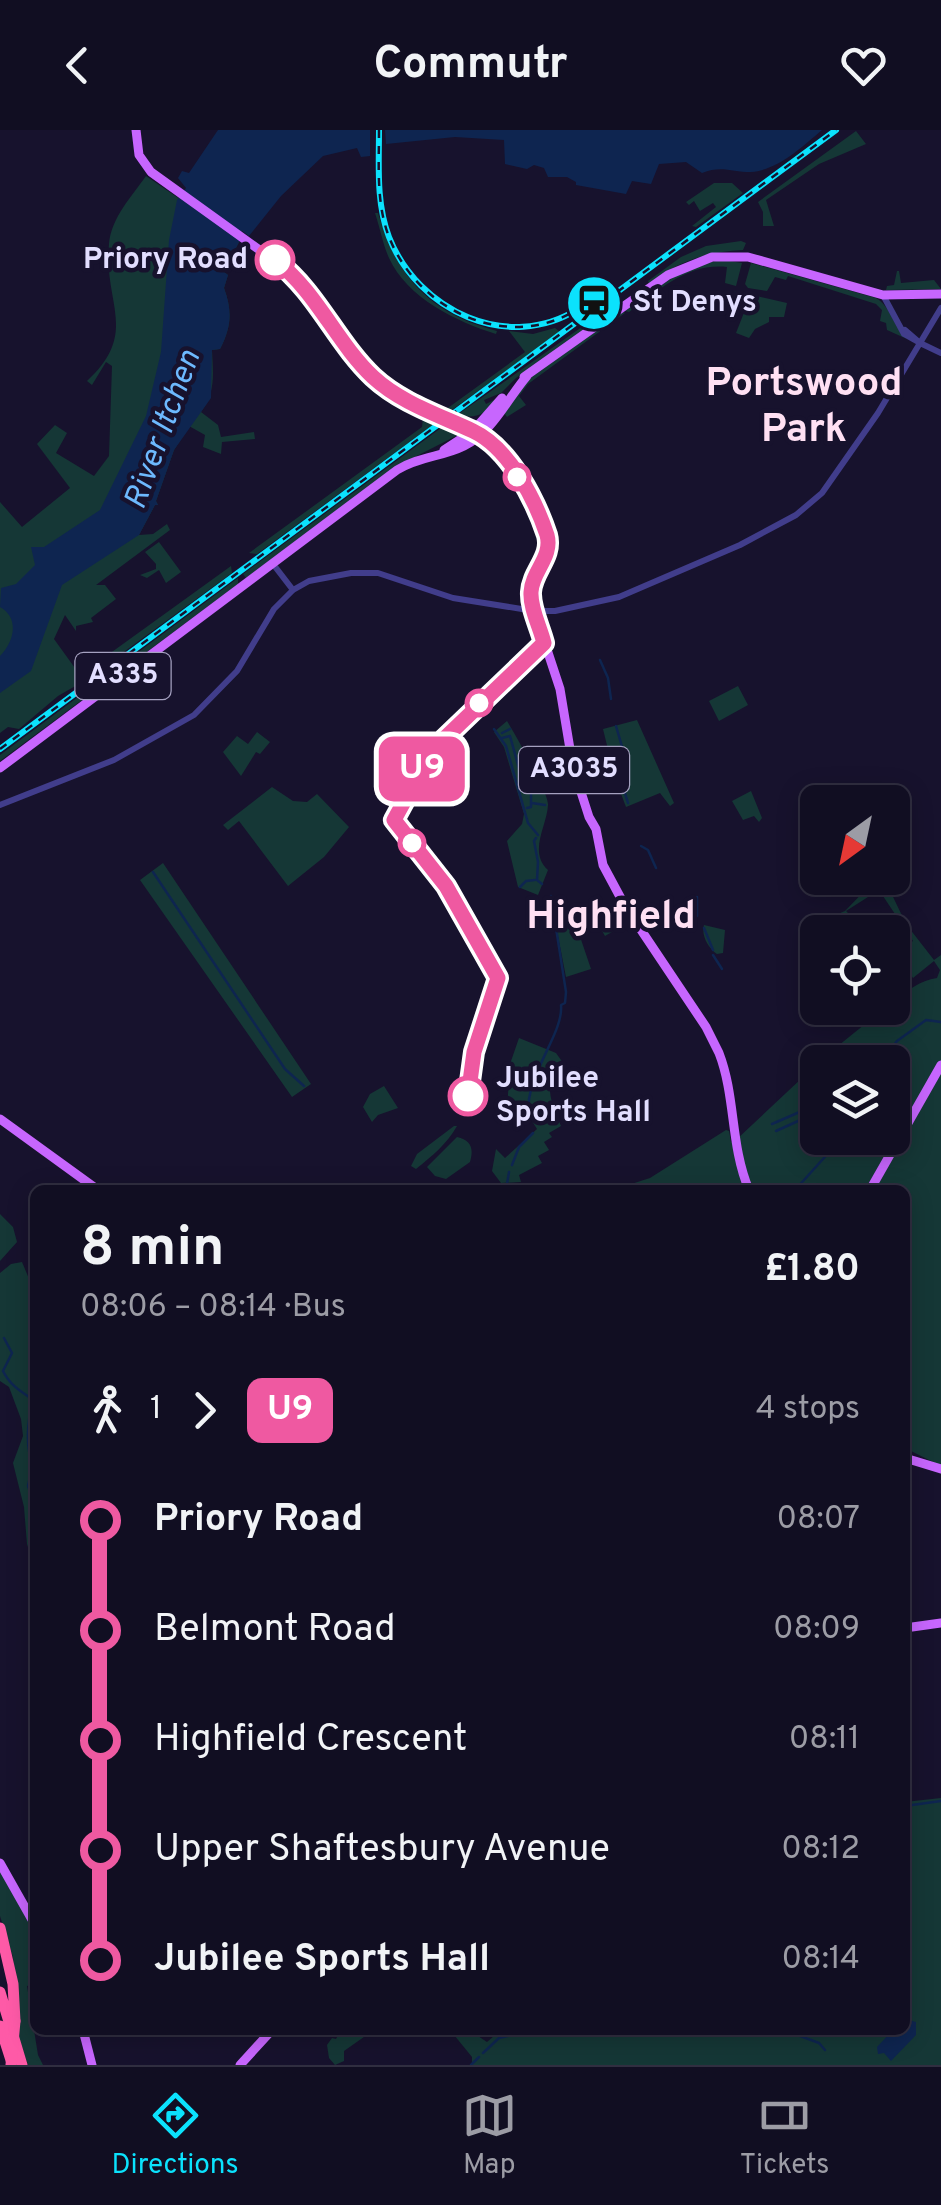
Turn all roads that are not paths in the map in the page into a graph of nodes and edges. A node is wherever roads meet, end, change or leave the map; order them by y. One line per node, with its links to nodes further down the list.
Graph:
1 (136, 130): 8 (main road)
2 (941, 294): 3 (main road, A335)
3 (883, 295): 5 (street); 7 (main road, A335)
4 (941, 308): 5 (street)
5 (920, 342): 6 (street); 14 (street)
6 (941, 353)
7 (527, 376): 9 (main road, A335); 9 (main road, A335)
8 (450, 419): 9 (main road); 10 (main road)
9 (479, 432): 10 (main road, A335); 11 (main road, A335); 15 (main road)
10 (455, 443): 11 (main road, A335)
11 (442, 452): 12 (main road, A335)
12 (273, 564): 13 (street); 17 (main road, A335)
13 (292, 590): 15 (street); 19 (street)
14 (555, 610): 15 (street); 16 (street)
15 (534, 611): 16 (main road, A3035)
16 (539, 623): 23 (main road, A3035)
17 (0, 768)
18 (0, 794): 19 (street)
19 (2, 804)
20 (941, 1065): 24 (main road)
21 (0, 1119): 22 (main road)
22 (91, 1185)
23 (748, 1185)
24 (873, 1185)
25 (910, 1460): 26 (main road)
26 (941, 1469)
27 (941, 1623): 28 (main road)
28 (910, 1627)
29 (0, 1863): 30 (main road)
30 (30, 1917)
31 (0, 1928): 36 (highway, bridge)
32 (0, 1992): 37 (highway)
33 (0, 2026): 36 (highway)
34 (84, 2035): 38 (main road)
35 (267, 2035): 39 (main road)
36 (12, 2065)
37 (22, 2065)
38 (92, 2065)
39 (240, 2065)

